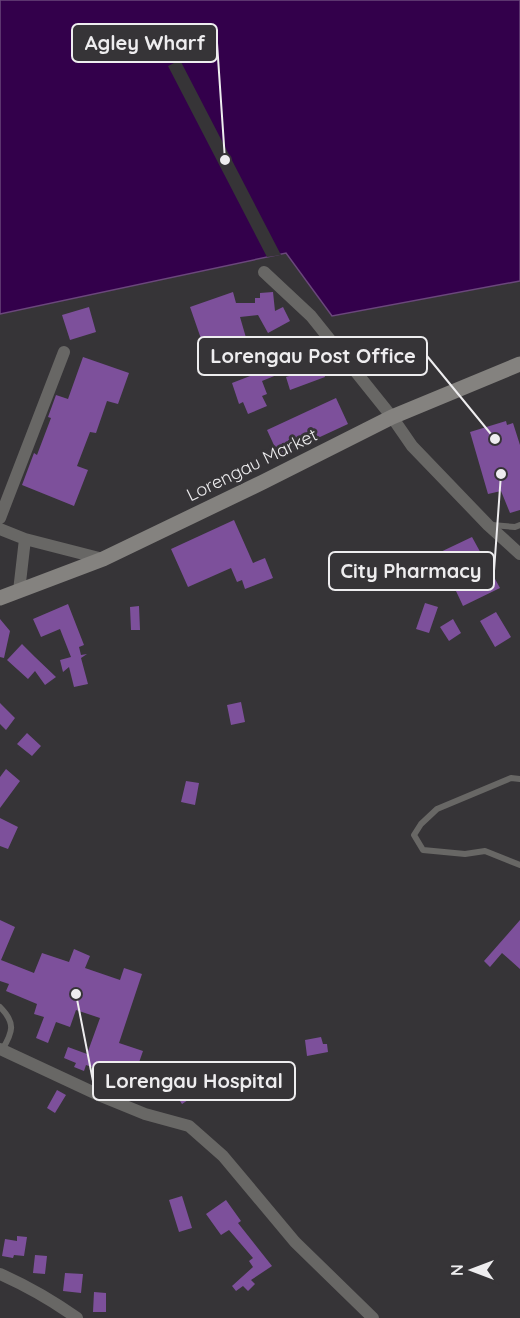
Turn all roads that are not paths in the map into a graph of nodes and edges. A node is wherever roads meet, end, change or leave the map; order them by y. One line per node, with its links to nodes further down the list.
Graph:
1 (264, 272): 4 (street)
2 (64, 352): 5 (street)
3 (520, 364): 4 (main road, Lorengau Market)
4 (392, 417): 6 (street); 11 (main road, Lorengau Market)
5 (0, 518)
6 (488, 525): 7 (lane); 10 (street)
7 (520, 525)
8 (0, 529): 9 (street)
9 (25, 539): 11 (street); 12 (street)
10 (520, 554)
11 (103, 559): 12 (main road, Lorengau Market)
12 (19, 591): 13 (main road, Lorengau Market)
13 (0, 598)
14 (520, 779): 15 (lane)
15 (520, 865)
16 (0, 1007): 17 (lane)
17 (1, 1050): 20 (street)
18 (0, 1274): 19 (street)
19 (77, 1318)
20 (373, 1318)

